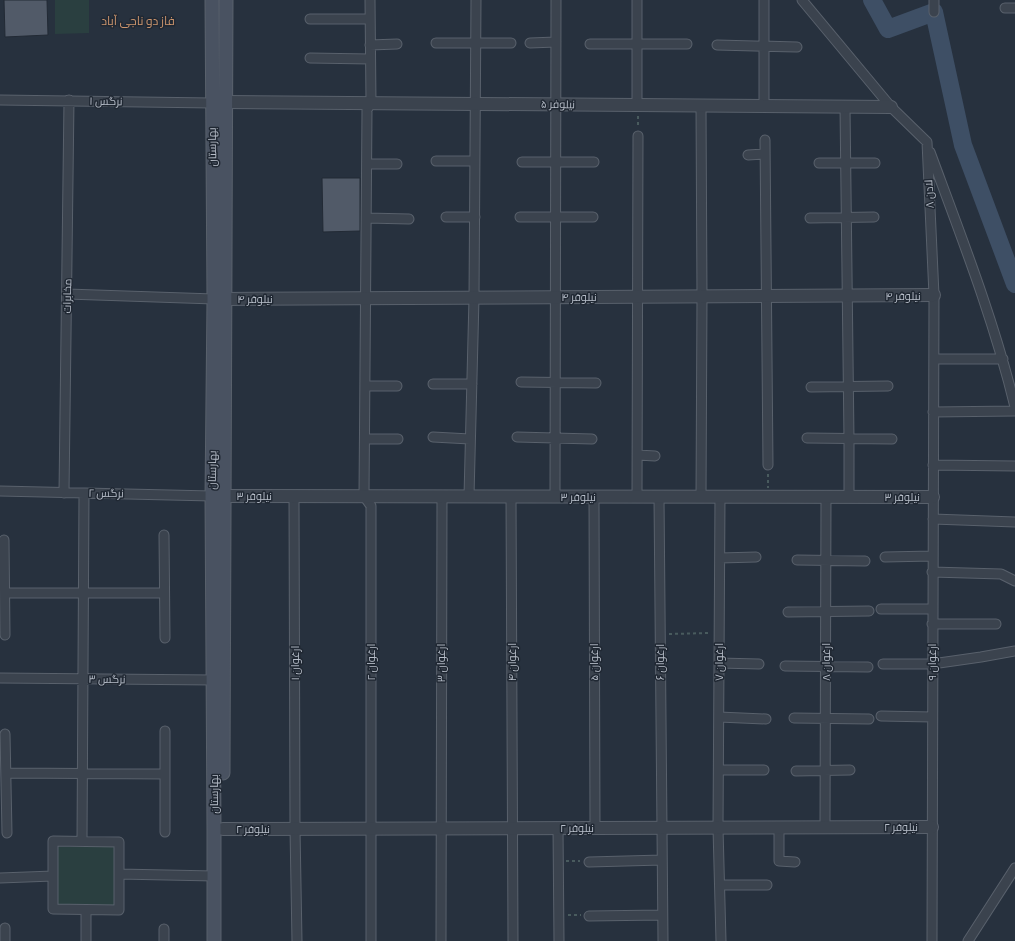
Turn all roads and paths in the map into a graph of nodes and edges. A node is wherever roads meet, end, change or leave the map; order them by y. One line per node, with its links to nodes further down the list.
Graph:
1 (212, 0): 32 (main road, بهارستان)
2 (370, 0): 12 (street)
3 (476, 0): 15 (street)
4 (556, 0): 13 (street)
5 (637, 0): 20 (street)
6 (764, 0): 24 (street)
7 (802, 0): 39 (street)
8 (934, 0): 10 (street)
9 (226, 2): 30 (main road, بهارستان)
10 (934, 12)
11 (310, 19): 12 (street)
12 (370, 19): 22 (street)
13 (556, 42): 16 (street); 34 (street)
14 (436, 43): 15 (street)
15 (476, 43): 18 (street); 33 (street)
16 (530, 43)
17 (397, 44): 22 (street)
18 (511, 44)
19 (590, 44): 20 (street)
20 (637, 44): 21 (street); 35 (street)
21 (687, 44)
22 (370, 45): 27 (street)
23 (717, 45): 24 (street)
24 (764, 46): 25 (street); 37 (street)
25 (797, 47)
26 (310, 58): 27 (street)
27 (370, 59): 31 (street)
28 (0, 100): 29 (street, نرگس ۱)
29 (69, 100): 32 (street, نرگس ۱); 65 (street, مخابرات)
30 (225, 102): 31 (street, نیلوفر ۵); 74 (main road, بهارستان)
31 (370, 102): 33 (street, نیلوفر ۵); 53 (street)
32 (212, 103): 74 (main road, بهارستان)
33 (475, 103): 34 (street, نیلوفر ۵); 45 (street)
34 (556, 104): 35 (street, نیلوفر ۵); 48 (street)
35 (637, 105): 36 (street, نیلوفر ۵); 40 (path)
36 (701, 106): 37 (street, نیلوفر ۵); 71 (street)
37 (764, 106): 38 (street, نیلوفر ۵)
38 (845, 107): 39 (street, نیلوفر ۵); 51 (street)
39 (891, 108): 42 (street)
40 (638, 136): 70 (street)
41 (765, 140): 43 (street)
42 (927, 142): 68 (street, لادن ۸); 76 (street)
43 (765, 154): 44 (street); 66 (street)
44 (748, 155)
45 (475, 161): 46 (street); 56 (street)
46 (436, 162)
47 (522, 162): 48 (street)
48 (556, 162): 49 (street); 58 (street)
49 (594, 162)
50 (819, 163): 51 (street)
51 (845, 163): 52 (street); 60 (street)
52 (875, 163)
53 (367, 164): 54 (street); 62 (street)
54 (397, 164)
55 (446, 217): 56 (street)
56 (475, 217): 73 (street)
57 (520, 217): 58 (street)
58 (556, 217): 59 (street); 69 (street)
59 (593, 217)
60 (846, 217): 61 (street); 63 (street); 67 (street)
61 (874, 217)
62 (367, 218): 64 (street); 72 (street)
63 (810, 218)
64 (409, 219)
65 (67, 294): 74 (street); 107 (street, مخابرات)
66 (766, 296): 67 (street, نیلوفر ۴); 71 (street, نیلوفر ۴); 103 (street)
67 (847, 296): 68 (street, نیلوفر ۴); 84 (street)
68 (934, 296): 75 (street, لادن ۸)
69 (556, 297): 70 (street, نیلوفر ۴); 73 (street, نیلوفر ۴); 78 (street)
70 (637, 297): 71 (street, نیلوفر ۴); 101 (street)
71 (702, 297): 119 (street)
72 (366, 298): 73 (street, نیلوفر ۴); 74 (street, نیلوفر ۴); 82 (street)
73 (474, 298): 81 (street)
74 (219, 299): 109 (main road, بهارستان)
75 (934, 359): 76 (street); 90 (street, لادن ۸)
76 (1003, 359): 87 (street)
77 (521, 382): 78 (street)
78 (556, 383): 79 (street); 94 (street)
79 (596, 383)
80 (433, 384): 81 (street)
81 (472, 384): 93 (street)
82 (366, 386): 83 (street); 96 (street)
83 (397, 386)
84 (848, 386): 85 (street); 86 (street); 99 (street)
85 (888, 386)
86 (811, 387)
87 (1013, 393): 88 (street)
88 (1015, 407)
89 (1015, 411): 90 (street)
90 (933, 412): 104 (street, ارغوان ۹)
91 (433, 437): 93 (street)
92 (517, 437): 94 (street)
93 (470, 438): 113 (street)
94 (556, 438): 98 (street); 115 (street)
95 (807, 438): 99 (street)
96 (365, 439): 97 (street); 111 (street)
97 (398, 439)
98 (592, 439)
99 (849, 439): 100 (street); 123 (street)
100 (892, 439)
101 (638, 455): 102 (street); 117 (street)
102 (655, 456)
103 (768, 465): 121 (path)
104 (933, 465): 105 (street); 124 (street, ارغوان ۹)
105 (1015, 466)
106 (0, 491): 107 (street, نرگس ۲)
107 (64, 493): 108 (street, نرگس ۲)
108 (84, 493): 109 (street, نرگس ۲); 140 (street)
109 (218, 496): 110 (street, نیلوفر ۳); 162 (main road, بهارستان); 191 (main road, بهارستان)
110 (294, 496): 111 (street, نیلوفر ۳); 187 (street, ارغوان ۱)
111 (364, 496): 112 (street, نیلوفر ۳); 188 (street, ارغوان ۲)
112 (442, 496): 113 (street, نیلوفر ۳); 189 (street, ارغوان ۳)
113 (469, 496): 114 (street, نیلوفر ۳)
114 (511, 496): 115 (street, نیلوفر ۳); 190 (street, ارغوان ۴)
115 (555, 496): 116 (street, نیلوفر ۳)
116 (594, 497): 117 (street, نیلوفر ۳); 182 (street, ارغوان ۵)
117 (637, 497): 118 (street, نیلوفر ۳)
118 (659, 497): 119 (street, نیلوفر ۳); 149 (street, ارغوان ۶)
119 (700, 497): 120 (street, نیلوفر ۳)
120 (720, 497): 121 (street, نیلوفر ۳); 132 (street, ارغوان ۷)
121 (768, 497): 122 (street, نیلوفر ۳)
122 (826, 497): 123 (street, نیلوفر ۳); 134 (street, ارغوان ۸)
123 (849, 497): 124 (street, نیلوفر ۳)
124 (932, 497): 125 (street, ارغوان ۹)
125 (933, 519): 126 (street); 129 (street, ارغوان ۹)
126 (1015, 522)
127 (164, 535): 139 (street)
128 (4, 540): 138 (street)
129 (932, 556): 131 (street); 136 (street, ارغوان ۹)
130 (756, 557): 132 (street)
131 (885, 557)
132 (720, 558): 148 (street, ارغوان ۷)
133 (797, 560): 134 (street)
134 (826, 560): 135 (street); 145 (street, ارغوان ۸)
135 (865, 561)
136 (932, 572): 137 (street); 142 (street, ارغوان ۹)
137 (1015, 581)
138 (4, 593): 140 (street); 150 (street)
139 (164, 593): 140 (street); 151 (street)
140 (84, 594): 161 (street)
141 (881, 609): 142 (street)
142 (932, 609): 146 (street, ارغوان ۹)
143 (869, 611): 145 (street)
144 (788, 612): 145 (street)
145 (826, 612): 158 (street, ارغوان ۸)
146 (932, 624): 147 (street); 156 (street, ارغوان ۹)
147 (996, 624)
148 (720, 633): 149 (path); 153 (street, ارغوان ۷)
149 (660, 634): 183 (street, ارغوان ۶)
150 (5, 635)
151 (165, 638)
152 (1015, 650): 156 (street)
153 (719, 663): 154 (street); 164 (street, ارغوان ۷)
154 (759, 664)
155 (883, 664): 156 (street)
156 (932, 664): 165 (street, ارغوان ۹)
157 (785, 666): 158 (street)
158 (826, 666): 159 (street); 168 (street, ارغوان ۸)
159 (868, 667)
160 (0, 678): 161 (street, نرگس ۳)
161 (84, 679): 162 (street, نرگس ۳); 177 (street)
162 (213, 680): 202 (main road, بهارستان)
163 (881, 716): 165 (street)
164 (719, 717): 166 (street); 172 (street, ارغوان ۷)
165 (932, 717): 180 (street, ارغوان ۹)
166 (766, 718)
167 (794, 718): 168 (street)
168 (826, 718): 169 (street); 174 (street, ارغوان ۸)
169 (869, 719)
170 (166, 731): 179 (street)
171 (5, 734): 178 (street)
172 (719, 770): 173 (street); 184 (street, ارغوان ۷)
173 (764, 770)
174 (825, 770): 175 (street); 176 (street); 186 (street, ارغوان ۸)
175 (850, 770)
176 (796, 771)
177 (83, 772): 178 (street); 179 (street); 194 (street)
178 (6, 773): 193 (street)
179 (165, 774): 192 (street)
180 (932, 827): 186 (street, نیلوفر ۲); 224 (street, ارغوان ۹)
181 (558, 828): 182 (street, نیلوفر ۲); 190 (street, نیلوفر ۲); 196 (street)
182 (595, 828): 183 (street, نیلوفر ۲)
183 (661, 828): 184 (street, نیلوفر ۲); 195 (street, ارغوان ۶)
184 (718, 828): 185 (street, نیلوفر ۲); 204 (street, ارغوان ۷)
185 (779, 828): 186 (street, نیلوفر ۲); 198 (street)
186 (825, 828)
187 (295, 829): 188 (street, نیلوفر ۲); 191 (street, نیلوفر ۲); 217 (street, ارغوان ۱)
188 (371, 829): 189 (street, نیلوفر ۲); 218 (street, ارغوان ۲)
189 (440, 829): 190 (street, نیلوفر ۲); 219 (street, ارغوان ۳)
190 (512, 829): 220 (street, ارغوان ۴)
191 (223, 830): 216 (main road, بهارستان)
192 (165, 832)
193 (7, 833)
194 (82, 841): 200 (street); 201 (street)
195 (662, 860): 197 (street); 208 (street, ارغوان ۶)
196 (558, 861): 197 (path); 207 (street)
197 (589, 862)
198 (795, 862)
199 (1015, 868): 225 (street)
200 (119, 874): 202 (street); 206 (street)
201 (53, 876): 203 (street); 206 (street)
202 (214, 876): 215 (main road, بهارستان)
203 (0, 878)
204 (720, 885): 205 (street); 223 (street, ارغوان ۷)
205 (767, 885)
206 (86, 910): 213 (street)
207 (559, 915): 209 (path); 221 (street)
208 (662, 915): 209 (street); 222 (street, ارغوان ۶)
209 (589, 916)
210 (5, 928): 212 (street)
211 (164, 929): 214 (street)
212 (4, 941)
213 (86, 941)
214 (164, 941)
215 (214, 941)
216 (223, 941)
217 (297, 941)
218 (371, 941)
219 (441, 941)
220 (513, 941)
221 (559, 941)
222 (663, 941)
223 (721, 941)
224 (932, 941)
225 (968, 941)

